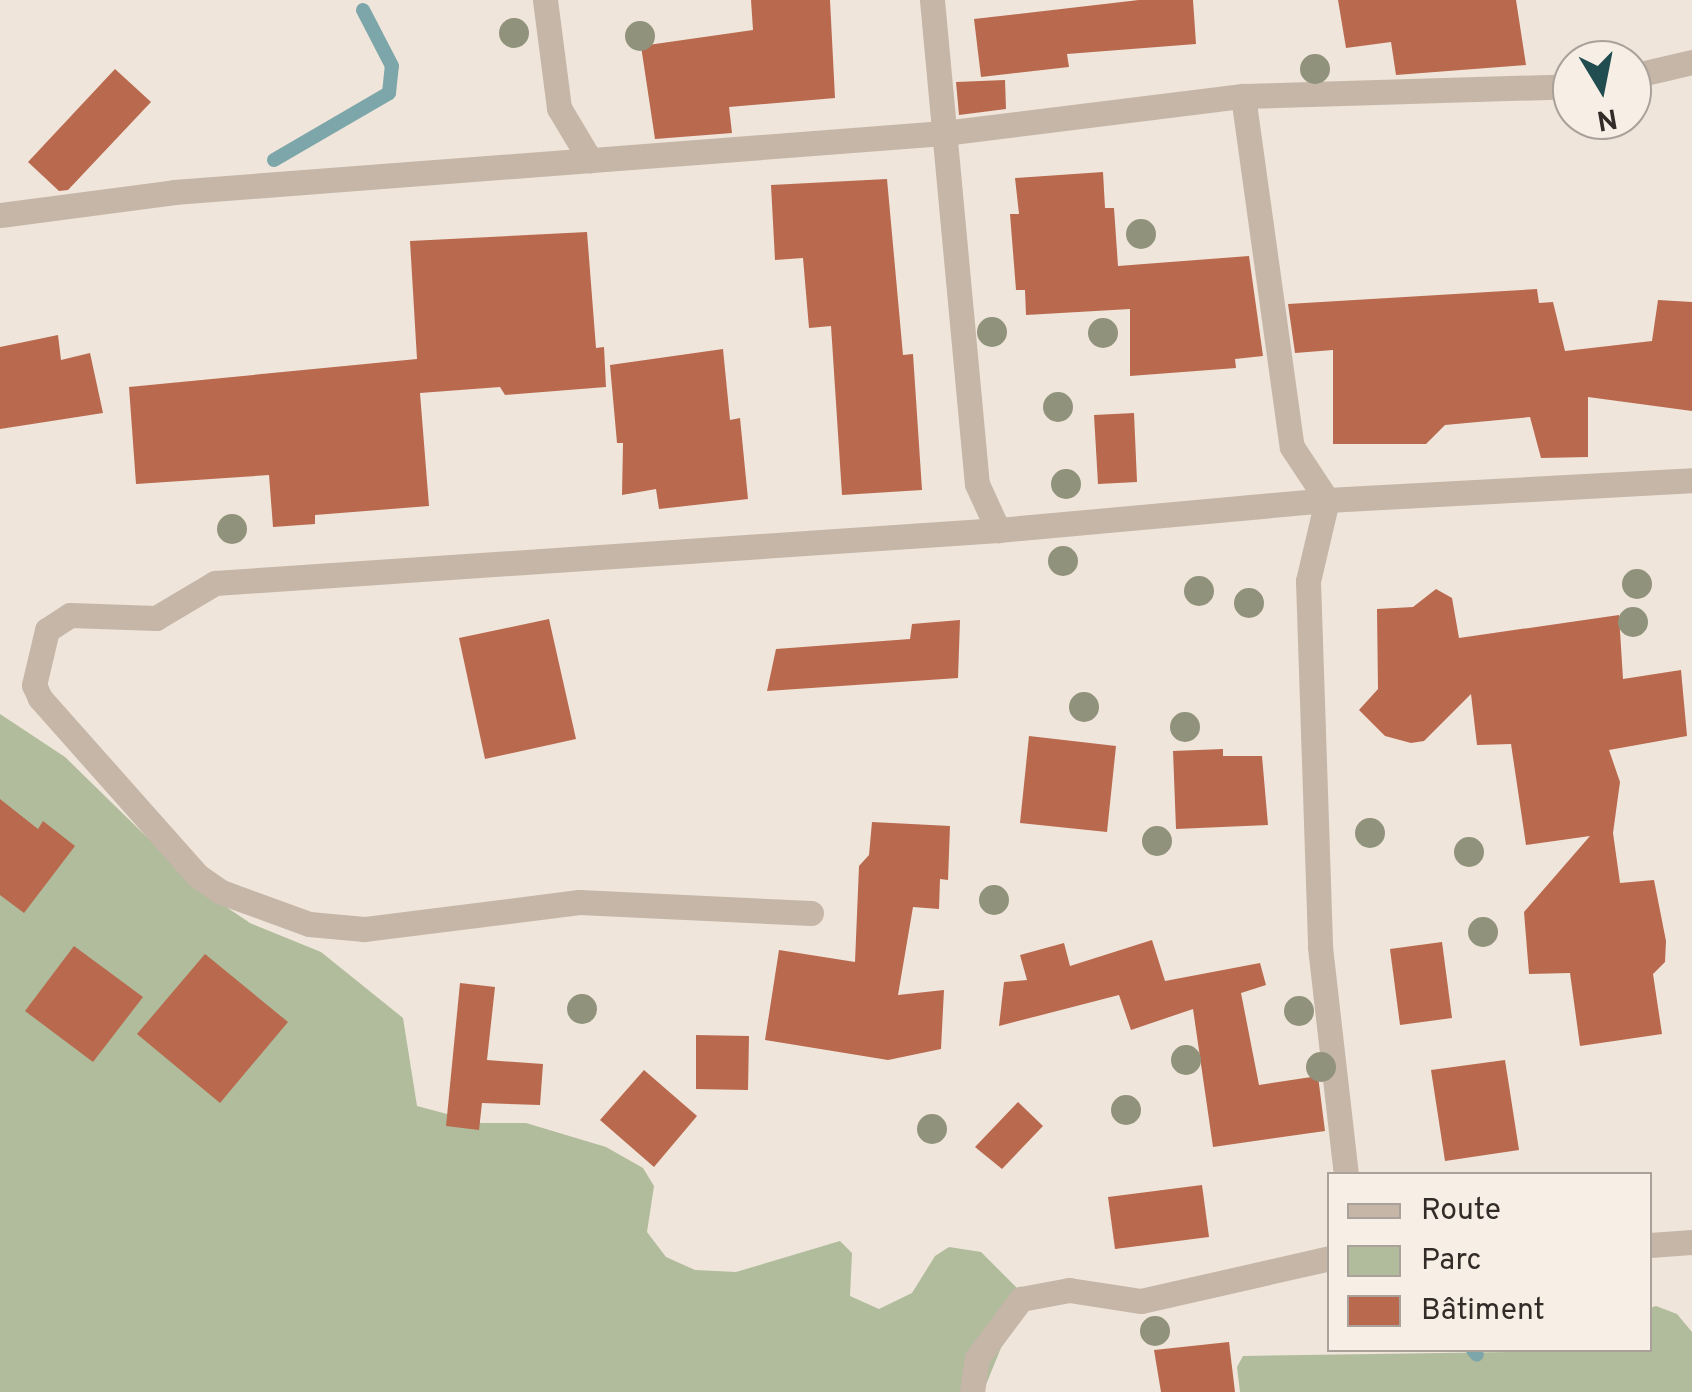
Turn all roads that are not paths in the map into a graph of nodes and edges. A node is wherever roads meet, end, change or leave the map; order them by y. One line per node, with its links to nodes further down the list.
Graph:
1 (545, 0): 8 (street)
2 (932, 0): 7 (street)
3 (1692, 62): 4 (street)
4 (1652, 71)
5 (1552, 87): 6 (street)
6 (1243, 96): 7 (street); 11 (street)
7 (944, 133): 8 (street); 12 (street)
8 (590, 160): 9 (street)
9 (0, 215)
10 (1692, 480): 11 (street)
11 (1327, 500): 12 (street); 14 (street)
12 (998, 530): 13 (street)
13 (811, 913)
14 (1346, 1172)
15 (1692, 1242): 16 (street)
16 (1652, 1244)
17 (1327, 1259): 18 (street)
18 (972, 1392)

